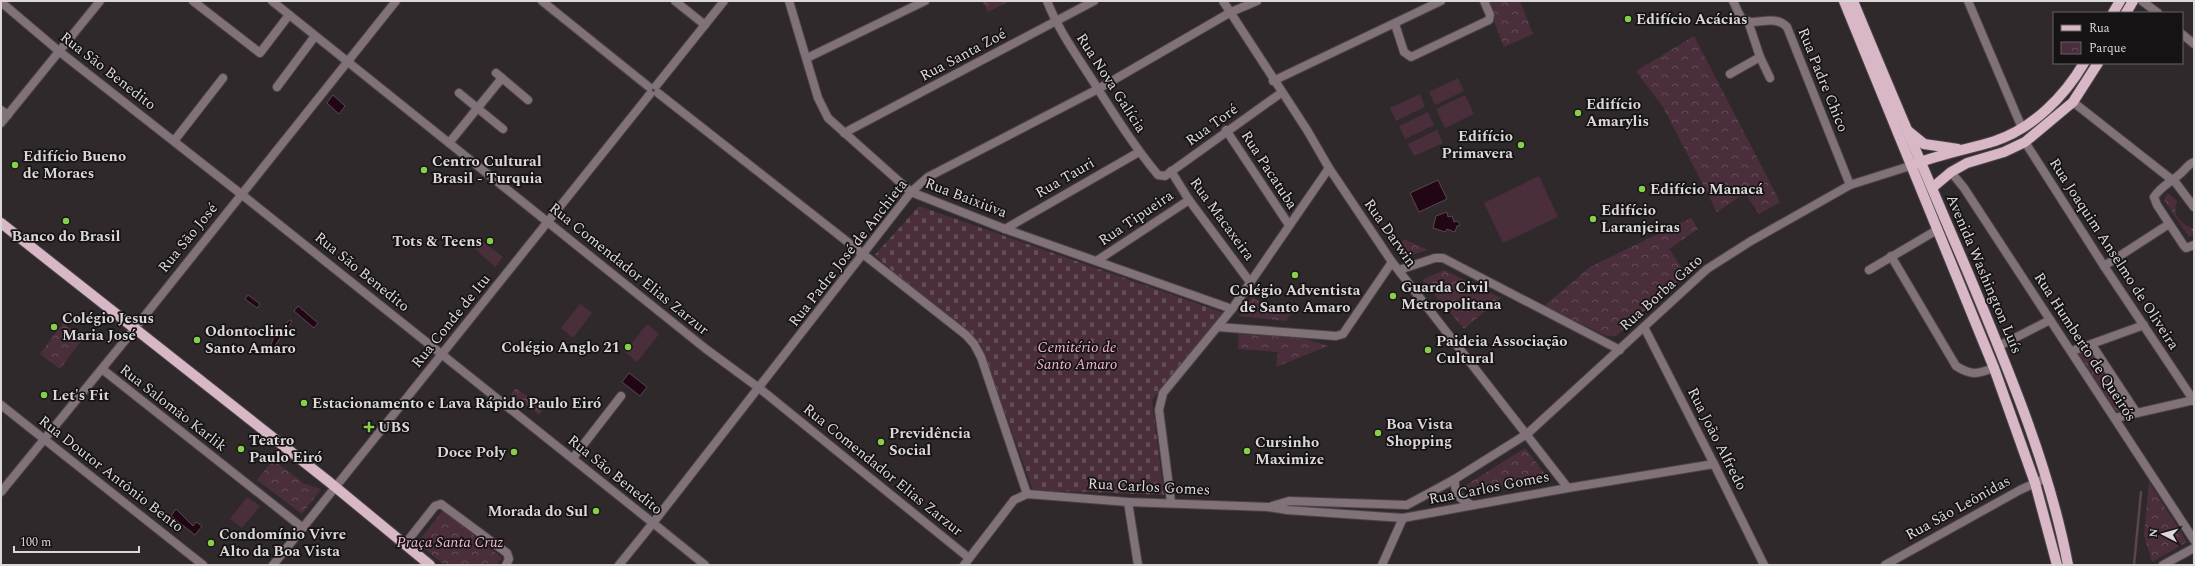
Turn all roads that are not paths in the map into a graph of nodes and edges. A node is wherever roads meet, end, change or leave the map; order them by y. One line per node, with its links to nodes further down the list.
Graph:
1 (100, 1): 36 (street)
2 (193, 1): 28 (street)
3 (272, 1): 28 (street, Rua Comendador Elias Zarzur)
4 (396, 1): 39 (street, Rua São José)
5 (542, 1): 48 (street)
6 (675, 1): 32 (street)
7 (724, 1): 32 (street, Rua Conde de Itu)
8 (789, 1): 38 (street, Rua Baixiúva)
9 (925, 1): 38 (street)
10 (1047, 1): 30 (street, Rua Nova Galícia)
11 (1094, 1): 30 (street, Rua Santa Zoé)
12 (1223, 1): 24 (street, Rua Darwin)
13 (1257, 1): 24 (street, Rua Padre José de Anchieta)
14 (1441, 1): 31 (street)
15 (1484, 1): 31 (street)
16 (1733, 1): 29 (street)
17 (1844, 1): 67 (main road, Avenida Washington Luís)
18 (1853, 1): 59 (main road, Avenida Washington Luís)
19 (1968, 1): 56 (street)
20 (2120, 1): 25 (main road)
21 (2133, 1): 26 (main road)
22 (2142, 1): 27 (street)
23 (1, 2): 36 (street, Rua São Benedito)
24 (1231, 12): 45 (street, Rua Darwin); 47 (street, Rua Padre José de Anchieta)
25 (2114, 12)
26 (2127, 12)
27 (2157, 12)
28 (289, 15): 34 (street, Rua Comendador Elias Zarzur)
29 (1748, 21): 37 (street); 73 (street, Rua Padre Chico)
30 (1055, 22): 47 (street, Rua Nova Galícia); 60 (street, Rua Santa Zoé)
31 (1395, 24): 45 (street)
32 (705, 25): 48 (street, Rua Conde de Itu)
33 (2183, 35): 35 (street)
34 (315, 36): 39 (street, Rua Comendador Elias Zarzur); 46 (street)
35 (2194, 44)
36 (60, 52): 54 (street); 61 (street, Rua São Benedito)
37 (1760, 56): 42 (street); 44 (street)
38 (807, 58): 60 (street, Rua Baixiúva)
39 (348, 61): 63 (street, Rua Comendador Elias Zarzur); 76 (street, Rua São José)
40 (2083, 64): 56 (main road)
41 (2097, 64): 52 (main road)
42 (1730, 74)
43 (223, 78): 61 (street)
44 (1770, 78)
45 (1273, 81): 50 (street, Rua Darwin)
46 (277, 87)
47 (1098, 89): 65 (street, Rua Nova Galícia); 75 (street, Rua Padre José de Anchieta)
48 (653, 90): 80 (street, Rua Conde de Itu); 86 (street)
49 (459, 93): 53 (street)
50 (1281, 93): 58 (street, Rua Toré); 68 (street, Rua Darwin)
51 (528, 100): 53 (street)
52 (2073, 102): 62 (main road); 72 (street)
53 (478, 108): 57 (street); 63 (street)
54 (4, 112): 55 (street)
55 (1, 123)
56 (2022, 128): 64 (main road)
57 (503, 129)
58 (1226, 130): 69 (street, Rua Toré); 82 (street, Rua Pacatuba)
59 (1906, 130): 64 (main road); 67 (main road, Avenida Washington Luís)
60 (844, 133): 75 (street, Rua Baixiúva)
61 (174, 141): 76 (street, Rua São Benedito)
62 (2025, 142): 70 (main road); 90 (street, Rua Joaquim Anselmo de Oliveira)
63 (449, 143): 80 (street, Rua Comendador Elias Zarzur)
64 (1964, 150): 67 (main road)
65 (1139, 152): 71 (street, Rua Nova Galícia); 83 (street, Rua Tauri)
66 (2194, 162): 72 (street)
67 (1915, 164): 73 (street, Rua Borba Gato); 74 (main road, Avenida Washington Luís); 84 (main road, Avenida Washington Luís)
68 (1329, 168): 82 (street); 89 (street, Rua Darwin)
69 (1171, 172): 71 (street, Rua Toré); 77 (street, Rua Macaxeira)
70 (1951, 172): 74 (main road); 95 (street, Rua Humberto de Queirós)
71 (1158, 176)
72 (2171, 180): 78 (street); 81 (street)
73 (1850, 185): 98 (street, Rua Borba Gato)
74 (1932, 188): 101 (main road, Avenida Washington Luís)
75 (911, 192): 83 (street, Rua Baixiúva); 86 (street, Rua Padre José de Anchieta)
76 (241, 194): 99 (street, Rua São José); 104 (street, Rua São Benedito)
77 (1190, 200): 88 (street, Rua Tipueira); 93 (street, Rua Macaxeira)
78 (2194, 207)
79 (1, 223): 99 (main road)
80 (548, 223): 104 (street, Rua Conde de Itu); 107 (street, Rua Comendador Elias Zarzur)
81 (2169, 224): 85 (street); 90 (street)
82 (1289, 225): 93 (street)
83 (1005, 229): 88 (street, Rua Baixiúva)
84 (1937, 230): 87 (street); 105 (main road, Avenida Washington Luís)
85 (2194, 245)
86 (864, 254): 107 (street, Rua Padre José de Anchieta); 123 (street)
87 (1891, 256): 92 (street); 105 (street)
88 (1098, 260): 94 (street, Rua Baixiúva)
89 (1392, 262): 91 (street, Rua Darwin); 97 (street)
90 (2104, 266): 96 (street, Rua Joaquim Anselmo de Oliveira)
91 (1399, 270): 102 (street); 113 (street, Rua Darwin)
92 (1870, 270)
93 (1250, 282): 94 (street)
94 (1232, 309): 97 (street)
95 (2050, 320): 101 (street); 103 (street, Rua Humberto de Queirós)
96 (2144, 325): 100 (street); 109 (street, Rua Joaquim Anselmo de Oliveira)
97 (1218, 327): 125 (street)
98 (1644, 327): 102 (street, Rua Borba Gato); 116 (street, Rua João Alfredo)
99 (134, 329): 106 (street, Rua São José); 120 (main road)
100 (2092, 345): 103 (street); 111 (street)
101 (1999, 346): 117 (main road, Avenida Washington Luís)
102 (1620, 350): 113 (street, Rua Borba Gato)
103 (2072, 350): 112 (street, Rua Humberto de Queirós)
104 (443, 354): 115 (street, Rua São Benedito); 120 (street, Rua Conde de Itu)
105 (1994, 368): 119 (main road, Avenida Washington Luís)
106 (102, 369): 114 (street, Rua São José); 131 (street, Rua Salomão Karlik)
107 (759, 388): 130 (street, Rua Padre José de Anchieta); 135 (street, Rua Comendador Elias Zarzur)
108 (621, 396): 115 (street)
109 (2194, 400): 111 (street)
110 (1, 405): 114 (street, Rua Doutor Antônio Bento)
111 (2136, 412): 112 (street)
112 (2115, 418): 132 (street, Rua Humberto de Queirós)
113 (1527, 434): 118 (street, Rua Borba Gato); 121 (street, Rua Darwin)
114 (44, 440): 122 (street, Rua São José); 136 (street, Rua Doutor Antônio Bento)
115 (573, 458): 130 (street, Rua São Benedito)
116 (1714, 464): 121 (street, Rua Carlos Gomes); 145 (street, Rua João Alfredo)
117 (2046, 478): 119 (street, Rua São Leônidas); 148 (main road, Avenida Washington Luís)
118 (1455, 480): 126 (street, Rua Carlos Gomes); 127 (street)
119 (2035, 483): 146 (street, Rua São Leônidas); 147 (main road, Avenida Washington Luís)
120 (336, 488): 131 (street, Rua Conde de Itu); 133 (main road)
121 (1568, 488): 127 (street, Rua Carlos Gomes)
122 (1, 492)
123 (1027, 494): 124 (street, Rua Carlos Gomes); 135 (street)
124 (1128, 502): 125 (street, Rua Carlos Gomes); 143 (street)
125 (1172, 502): 128 (street, Rua Carlos Gomes)
126 (1407, 505): 128 (street, Rua Carlos Gomes); 129 (street)
127 (1472, 505): 129 (street, Rua Carlos Gomes)
128 (1268, 507): 129 (street, Rua Carlos Gomes)
129 (1403, 518): 144 (street)
130 (653, 523): 140 (street, Rua Padre José de Anchieta); 141 (street, Rua São Benedito)
131 (303, 528): 137 (street, Rua Conde de Itu)
132 (2194, 540)
133 (405, 544): 138 (main road); 139 (street)
134 (2194, 548): 149 (street)
135 (969, 558): 142 (street)
136 (203, 565)
137 (273, 565)
138 (430, 565)
139 (506, 565)
140 (619, 565)
141 (705, 565)
142 (964, 565)
143 (1138, 565)
144 (1382, 565)
145 (1764, 565)
146 (1885, 565)
147 (2057, 565)
148 (2068, 565)
149 (2163, 565)

